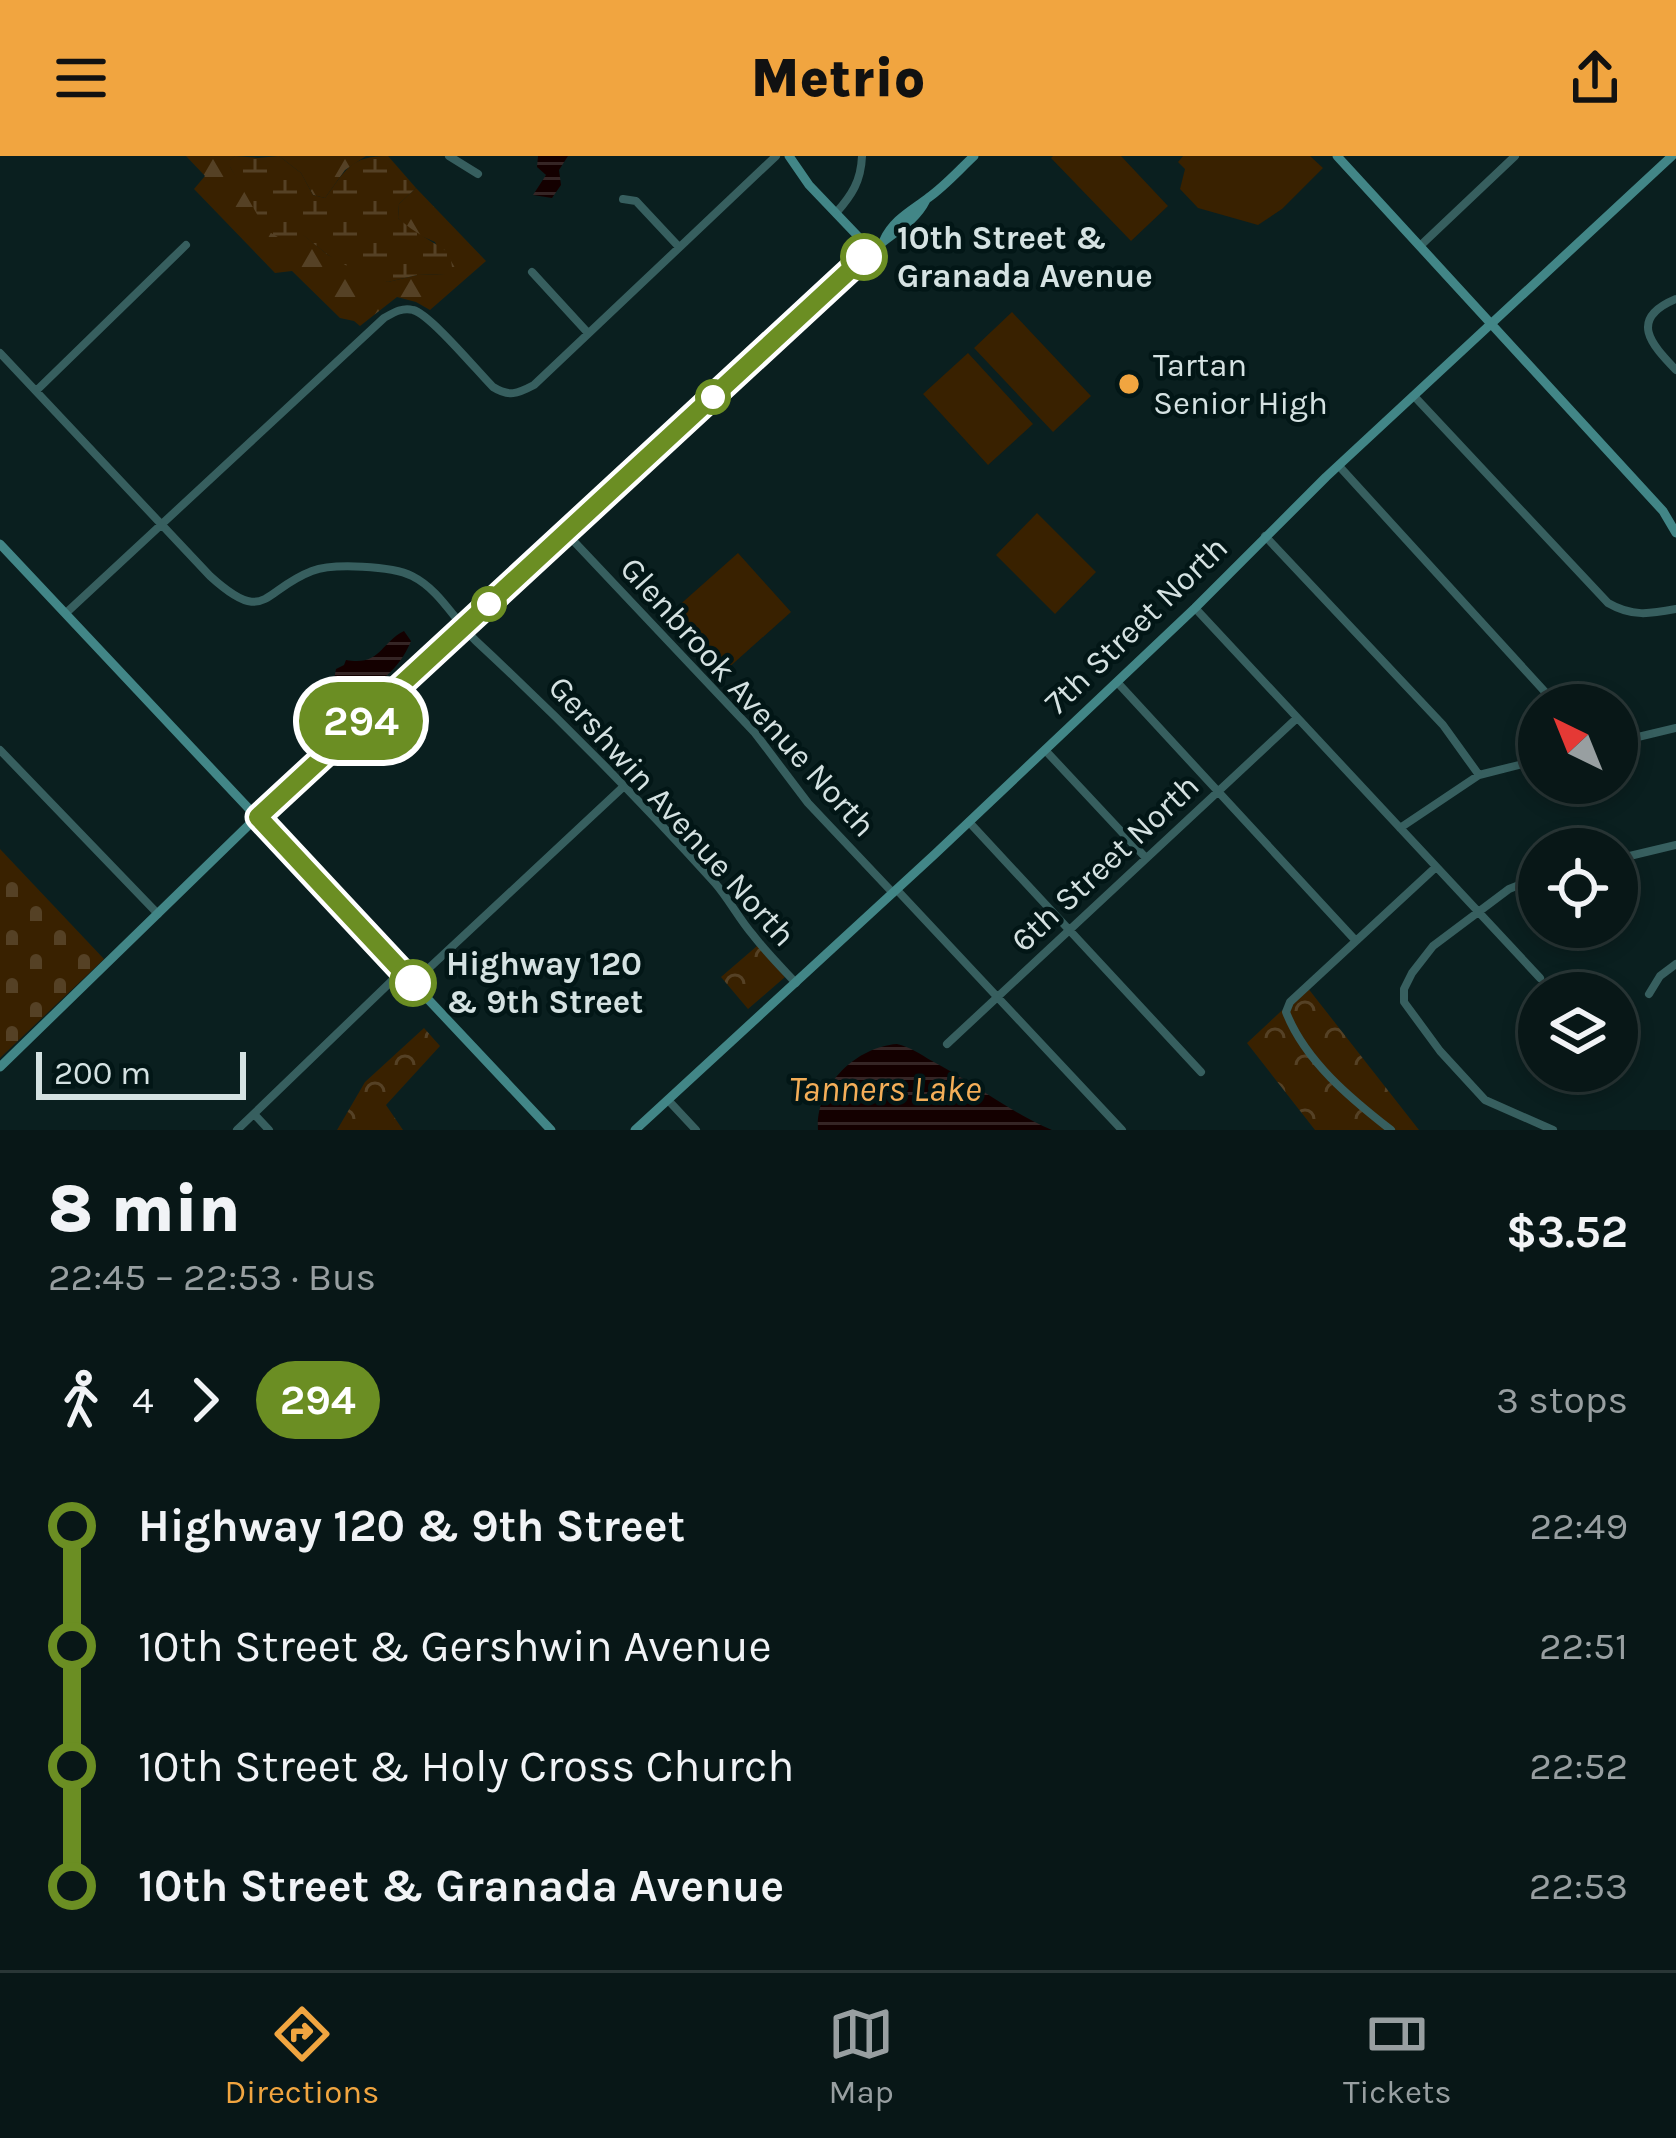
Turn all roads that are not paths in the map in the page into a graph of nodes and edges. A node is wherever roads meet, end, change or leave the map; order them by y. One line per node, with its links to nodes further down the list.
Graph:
1 (448, 156): 9 (street)
2 (776, 156): 14 (street)
3 (789, 156): 11 (main road)
4 (862, 156): 11 (street)
5 (974, 156): 15 (main road)
6 (1337, 156): 13 (main road)
7 (1672, 156): 18 (main road, 7th Street North)
8 (1507, 158): 13 (street)
9 (478, 174)
10 (623, 199): 14 (street)
11 (836, 213): 15 (main road)
12 (186, 245): 22 (street)
13 (1420, 246): 18 (main road)
14 (679, 247): 19 (street)
15 (872, 250): 28 (main road)
16 (532, 272): 19 (street)
17 (1676, 299): 21 (street)
18 (1491, 325): 23 (main road, 7th Street North); 29 (main road)
19 (588, 333): 26 (street)
20 (0, 352): 22 (street)
21 (1676, 370)
22 (36, 391): 27 (street)
23 (1414, 396): 25 (main road, 7th Street North); 33 (street)
24 (202, 463): 26 (street)
25 (1339, 466): 30 (main road, 7th Street North); 37 (street)
26 (214, 475): 27 (street)
27 (162, 522): 34 (street); 35 (street, Gershwin Avenue North)
28 (566, 532): 35 (main road); 55 (street, Glenbrook Avenue North)
29 (1676, 533)
30 (1265, 536): 32 (main road, 7th Street North); 44 (street)
31 (0, 544): 34 (main road)
32 (1195, 608): 36 (main road, 7th Street North); 38 (street)
33 (1676, 609)
34 (66, 613): 47 (main road)
35 (464, 627): 45 (street, Gershwin Avenue North); 47 (main road)
36 (1117, 682): 42 (main road, 7th Street North); 46 (street)
37 (1538, 684)
38 (1297, 718): 46 (street, 6th Street North); 49 (street)
39 (1676, 728): 40 (street)
40 (1638, 737)
41 (0, 750): 57 (street)
42 (1046, 750): 48 (main road, 7th Street North); 52 (street)
43 (1518, 765): 44 (street)
44 (1479, 775): 49 (street)
45 (622, 788): 63 (street); 64 (street, Gershwin Avenue North)
46 (1219, 791): 52 (street, 6th Street North); 59 (street)
47 (258, 817): 57 (main road); 61 (main road)
48 (969, 822): 55 (main road, 7th Street North); 58 (street)
49 (1400, 828): 53 (street)
50 (1676, 845): 51 (street)
51 (1638, 854)
52 (1146, 858): 58 (street, 6th Street North)
53 (1436, 867): 56 (street); 59 (street)
54 (1518, 885): 56 (street)
55 (895, 891): 64 (main road, 7th Street North); 66 (street, Glenbrook Avenue North)
56 (1479, 911): 62 (street); 72 (street)
57 (158, 914): 68 (main road)
58 (1069, 930): 66 (street, 6th Street North); 69 (street)
59 (1356, 941): 79 (street)
60 (1676, 964): 65 (street)
61 (402, 971): 63 (main road); 71 (street)
62 (1535, 972)
63 (413, 983): 73 (main road)
64 (796, 983): 70 (main road, 7th Street North)
65 (1649, 994)
66 (996, 998): 67 (street, 6th Street North); 78 (street, Glenbrook Avenue North)
67 (946, 1044)
68 (0, 1067)
69 (1201, 1072)
70 (668, 1100): 76 (main road, 7th Street North); 77 (street)
71 (254, 1114): 74 (street); 75 (street)
72 (1538, 1128): 80 (street)
73 (548, 1129)
74 (237, 1130)
75 (269, 1130)
76 (635, 1130)
77 (696, 1130)
78 (1122, 1130)
79 (1391, 1130)
80 (1553, 1130)

